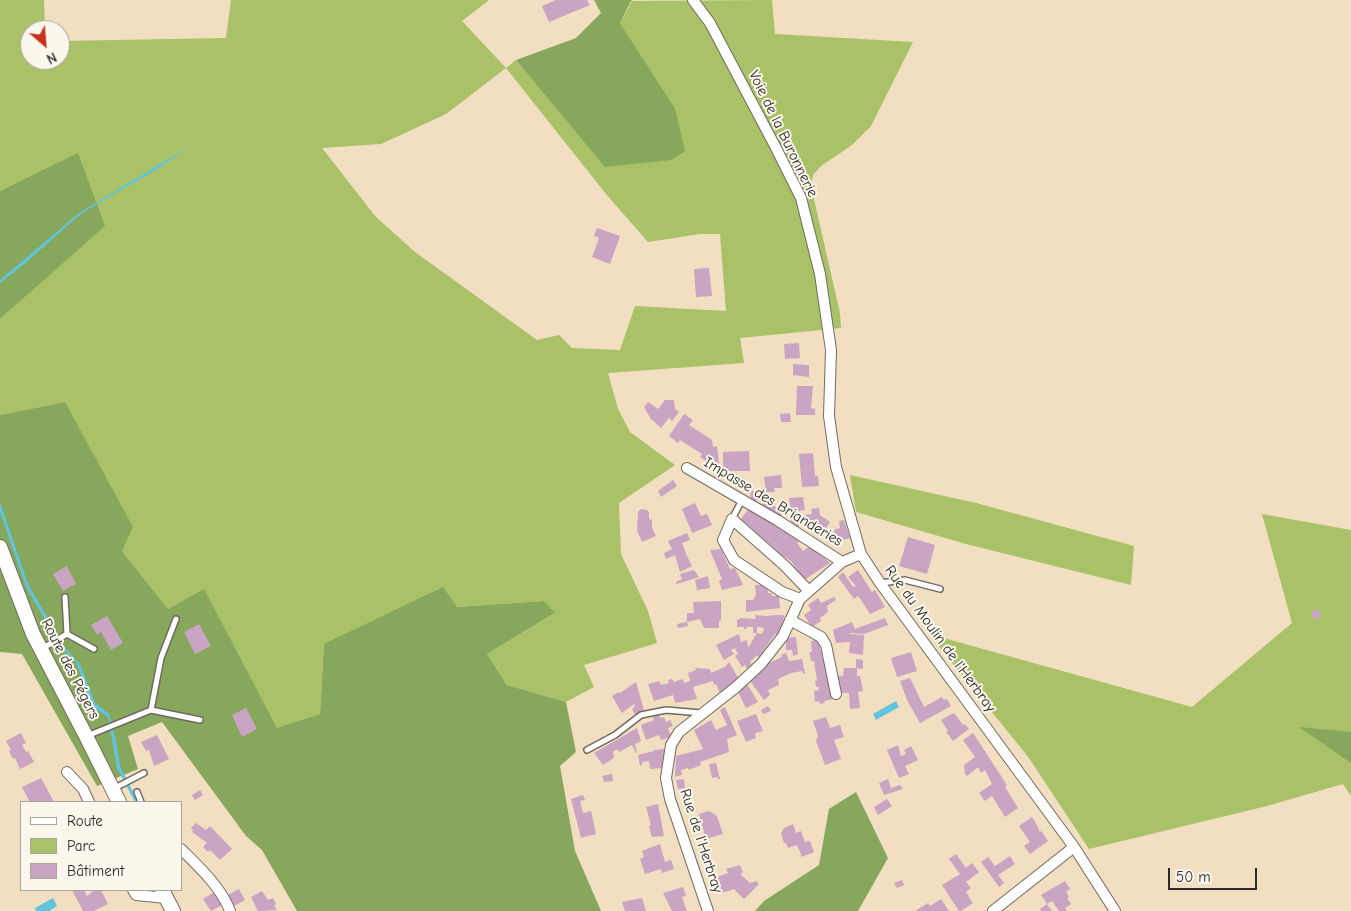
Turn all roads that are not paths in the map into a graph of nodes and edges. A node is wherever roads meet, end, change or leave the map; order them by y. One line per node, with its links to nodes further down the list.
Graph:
1 (693, 0): 2 (street, Voie de la Buronnerie)
2 (831, 350): 7 (street, Rue du Moulin de l'Herbray)
3 (688, 468): 4 (street, Impasse des Brianderies)
4 (743, 500): 5 (lane); 8 (street, Impasse des Brianderies)
5 (732, 519): 11 (street); 13 (street)
6 (0, 548): 17 (street, Route des Pégers)
7 (860, 554): 8 (street, Rue de l'Herbray); 9 (street, Rue du Moulin de l'Herbray)
8 (842, 562): 11 (street, Rue de l'Herbray)
9 (880, 583): 10 (lane); 31 (street, Rue du Moulin de l'Herbray)
10 (940, 589)
11 (809, 591): 13 (street, Rue de l'Herbray)
12 (65, 597): 16 (lane)
13 (800, 599): 15 (street, Rue de l'Herbray)
14 (176, 619): 20 (lane)
15 (790, 620): 19 (street); 21 (street, Rue de l'Herbray)
16 (67, 634): 17 (lane); 18 (lane)
17 (40, 649): 23 (street, Route des Pégers)
18 (94, 649)
19 (836, 694)
20 (151, 710): 22 (lane); 23 (lane)
21 (701, 714): 24 (lane); 37 (street, Rue de l'Herbray)
22 (200, 720)
23 (86, 736): 28 (street, Route des Pégers)
24 (587, 750)
25 (67, 772): 29 (street)
26 (144, 773): 28 (lane)
27 (137, 792): 30 (lane)
28 (116, 796)
29 (89, 801)
30 (141, 801)
31 (1074, 847): 38 (street); 39 (street, Rue du Moulin de l'Herbray)
32 (182, 850): 36 (street)
33 (134, 891): 34 (street)
34 (164, 894): 35 (street)
35 (173, 911)
36 (230, 911)
37 (708, 911)
38 (993, 911)
39 (1116, 911)

